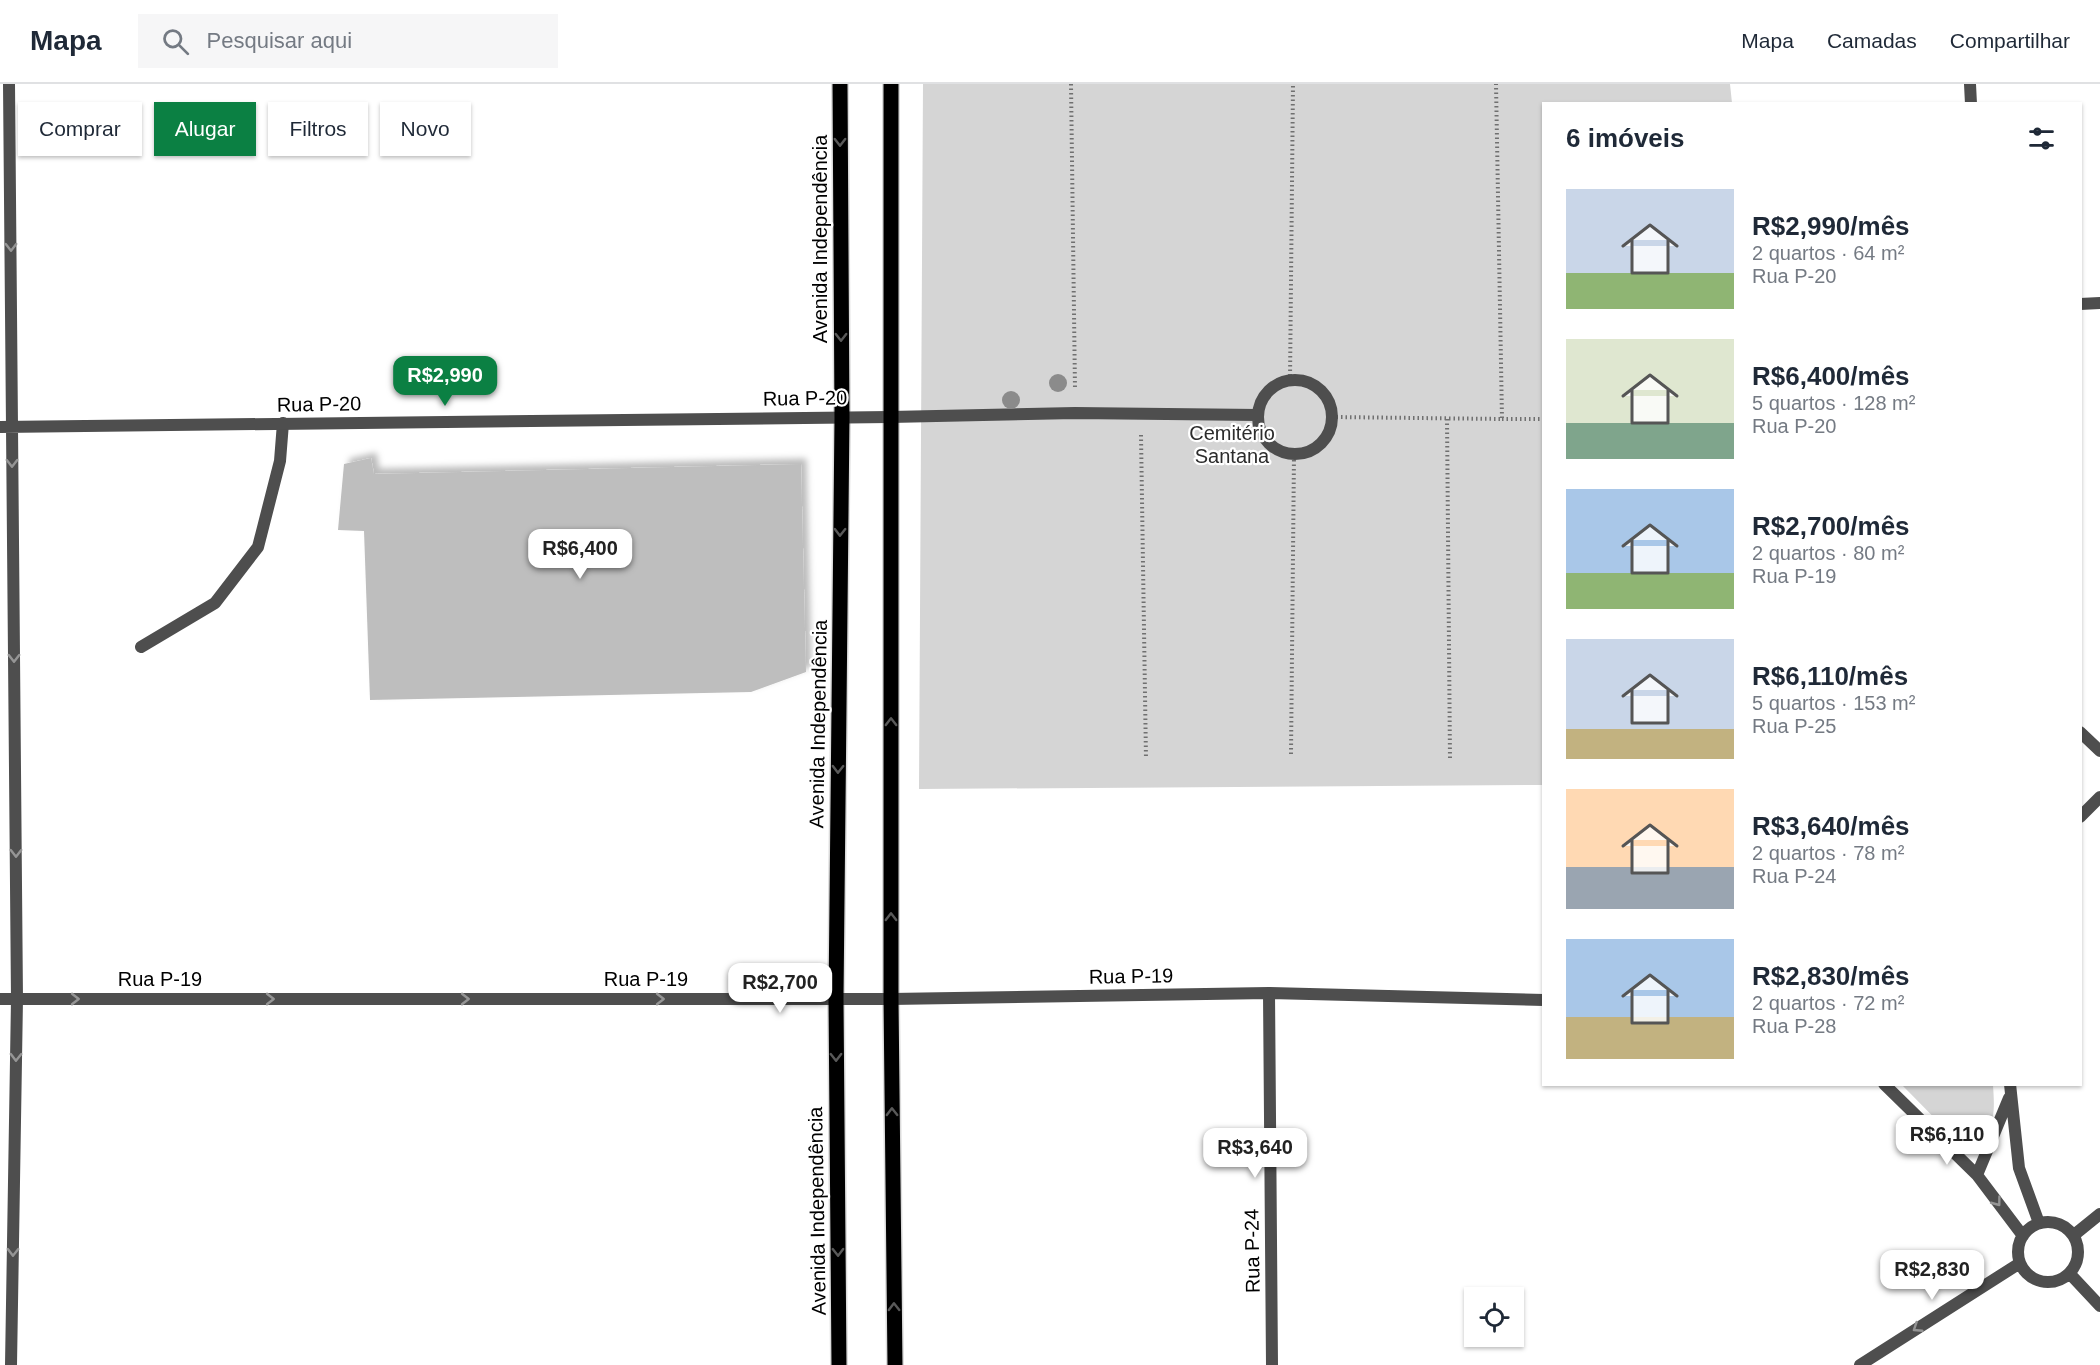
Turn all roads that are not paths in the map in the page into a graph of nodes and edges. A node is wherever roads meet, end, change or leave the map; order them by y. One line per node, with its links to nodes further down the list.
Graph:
1 (9, 84): 12 (street, one-way to 12)
2 (840, 84): 9 (main road, Avenida Independência, one-way to 9)
3 (891, 84): 10 (main road)
4 (1970, 84): 5 (street)
5 (1971, 102)
6 (2100, 303): 7 (street)
7 (2082, 304)
8 (1258, 415): 8 (street); 10 (street, Rua P-20)
9 (842, 417): 10 (street, Rua P-20); 11 (street, Rua P-20); 21 (main road, Avenida Independência, one-way to 21)
10 (890, 417): 22 (main road, one-way to 10)
11 (283, 423): 12 (street, Rua P-20); 13 (street)
12 (6, 427): 20 (street, one-way to 20)
13 (141, 647)
14 (2082, 734): 15 (street)
15 (2100, 751)
16 (2100, 797): 17 (street)
17 (2082, 815)
18 (1269, 993): 22 (street, Rua P-19); 23 (street, Rua P-19); 37 (street, Rua P-24)
19 (0, 999): 20 (street, Rua P-19)
20 (17, 999): 21 (street, Rua P-19, one-way to 21); 34 (street, one-way to 34)
21 (836, 999): 22 (street, Rua P-19); 35 (main road, Avenida Independência, one-way to 35)
22 (891, 999): 36 (main road, one-way to 22)
23 (1542, 999)
24 (1886, 1086): 26 (street)
25 (2010, 1089): 26 (street); 28 (street)
26 (1977, 1175): 30 (street, one-way to 30)
27 (2100, 1214): 29 (street)
28 (2039, 1223): 29 (street); 30 (street)
29 (2074, 1235): 32 (street)
30 (2023, 1236): 31 (street)
31 (2020, 1263): 32 (street); 38 (street, one-way to 38)
32 (2070, 1274): 33 (street)
33 (2100, 1306)
34 (11, 1365)
35 (839, 1365)
36 (895, 1365)
37 (1272, 1365)
38 (1860, 1365)

